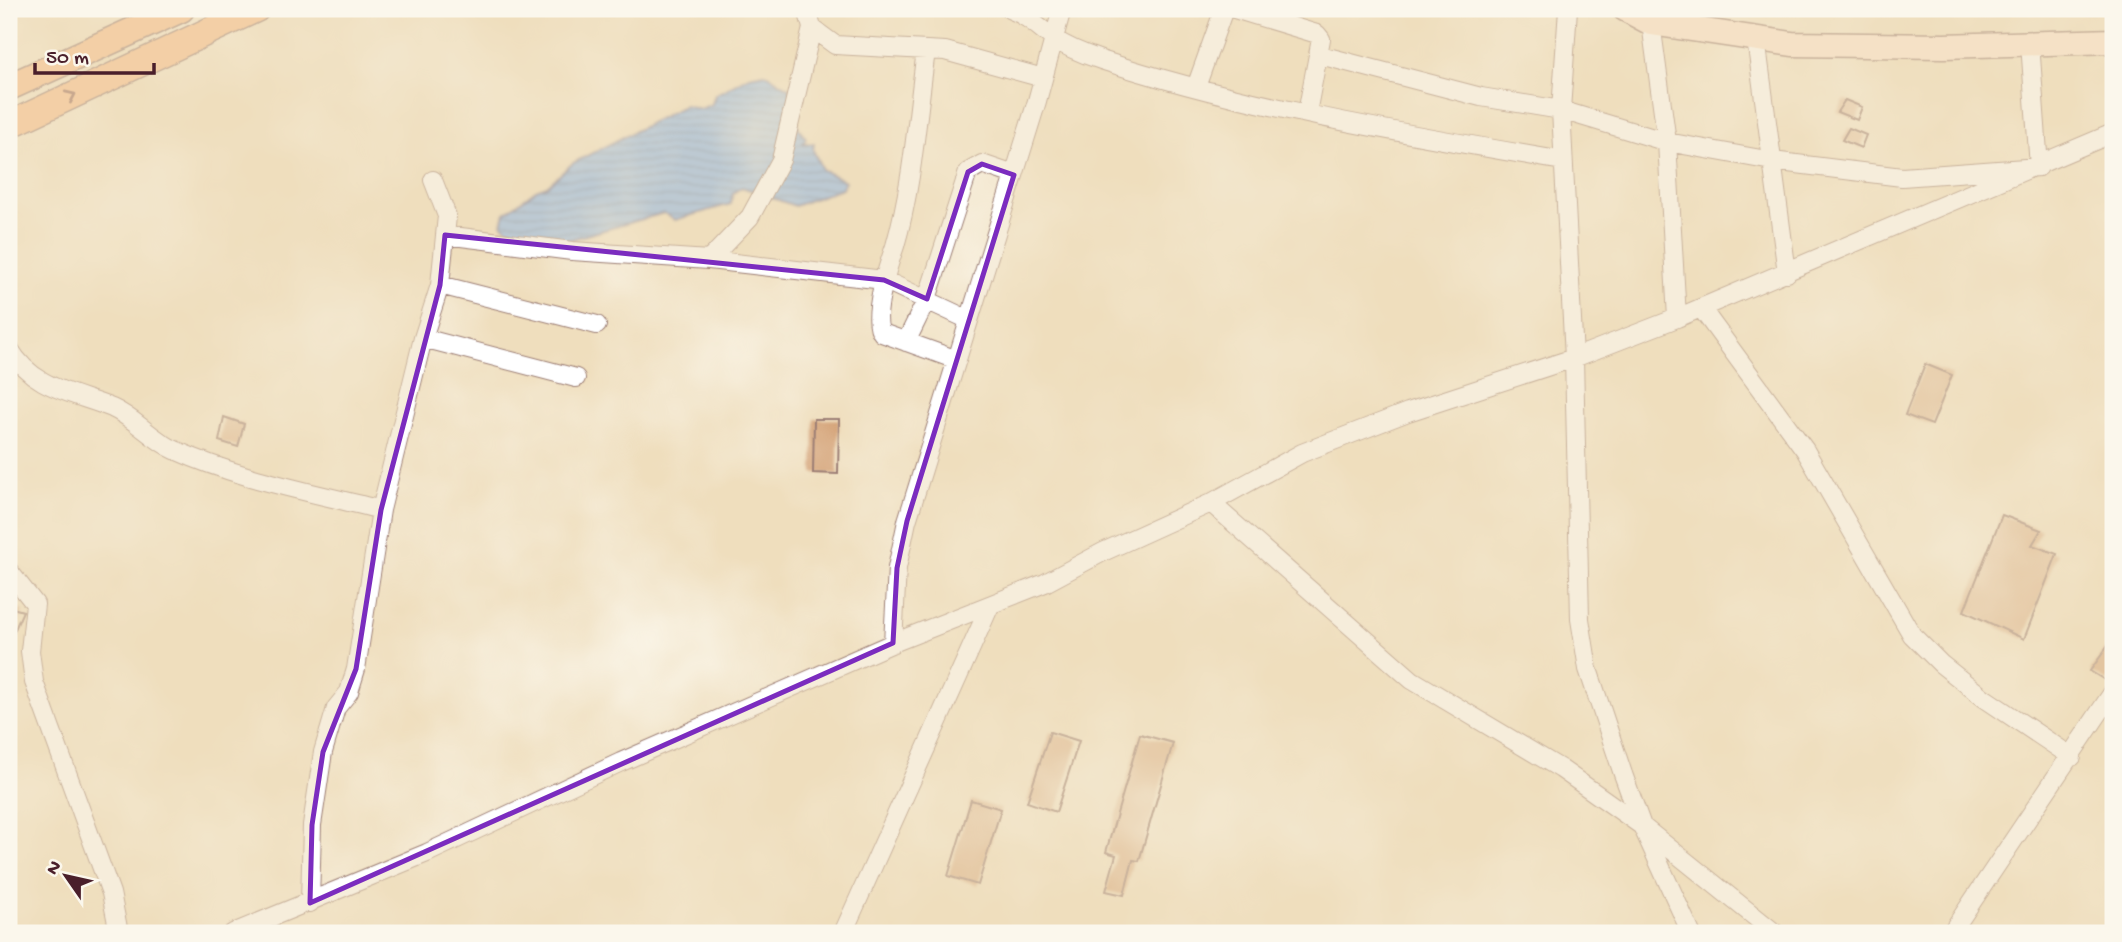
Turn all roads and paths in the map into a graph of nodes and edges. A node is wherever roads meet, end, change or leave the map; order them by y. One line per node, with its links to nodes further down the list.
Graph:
1 (181, 9): 19 (main road)
2 (256, 9): 23 (main road, one-way to 2)
3 (807, 9): 11 (street)
4 (1009, 9): 12 (street)
5 (1062, 9): 12 (street)
6 (1224, 9): 20 (street)
7 (1234, 9): 17 (street)
8 (1568, 9): 21 (street)
9 (1625, 9): 10 (street)
10 (1651, 23): 13 (street); 25 (street)
11 (812, 28): 16 (street); 32 (street)
12 (1053, 38): 18 (street); 20 (street)
13 (1755, 39): 15 (street); 27 (street)
14 (2113, 41): 15 (street)
15 (2030, 43): 28 (street)
16 (926, 51): 18 (street); 34 (street)
17 (1320, 55): 21 (street); 22 (street)
18 (1043, 78): 29 (street)
19 (9, 87)
20 (1196, 87): 22 (street)
21 (1561, 110): 25 (street); 26 (street)
22 (1307, 113): 26 (street)
23 (9, 125)
24 (2113, 133): 28 (street)
25 (1667, 142): 27 (street); 38 (street)
26 (1563, 161): 44 (street)
27 (1772, 161): 28 (street); 33 (street)
28 (2039, 167): 33 (street)
29 (1014, 175): 36 (street); 39 (street)
30 (433, 180): 31 (street)
31 (445, 234): 32 (street); 35 (street)
32 (709, 260): 34 (street)
33 (1787, 273): 37 (street)
34 (884, 281): 36 (street); 42 (street)
35 (440, 285): 40 (street); 41 (street)
36 (927, 299): 39 (street); 42 (street)
37 (1701, 308): 38 (street); 53 (street)
38 (1677, 318): 44 (street)
39 (969, 320): 45 (street)
40 (597, 325)
41 (423, 338): 46 (street); 48 (street)
42 (906, 342): 45 (street)
43 (9, 348): 48 (street)
44 (1574, 358): 47 (street); 54 (street)
45 (957, 360): 51 (street)
46 (576, 378)
47 (1211, 503): 50 (street); 54 (street)
48 (381, 510): 55 (street)
49 (9, 571): 56 (street)
50 (989, 608): 51 (street); 58 (street)
51 (893, 643): 55 (street)
52 (2113, 692): 53 (street)
53 (2072, 757): 61 (street)
54 (1642, 826): 59 (street); 60 (street)
55 (310, 903): 57 (street)
56 (119, 933)
57 (233, 933)
58 (843, 933)
59 (1691, 933)
60 (1775, 933)
61 (1951, 933)

